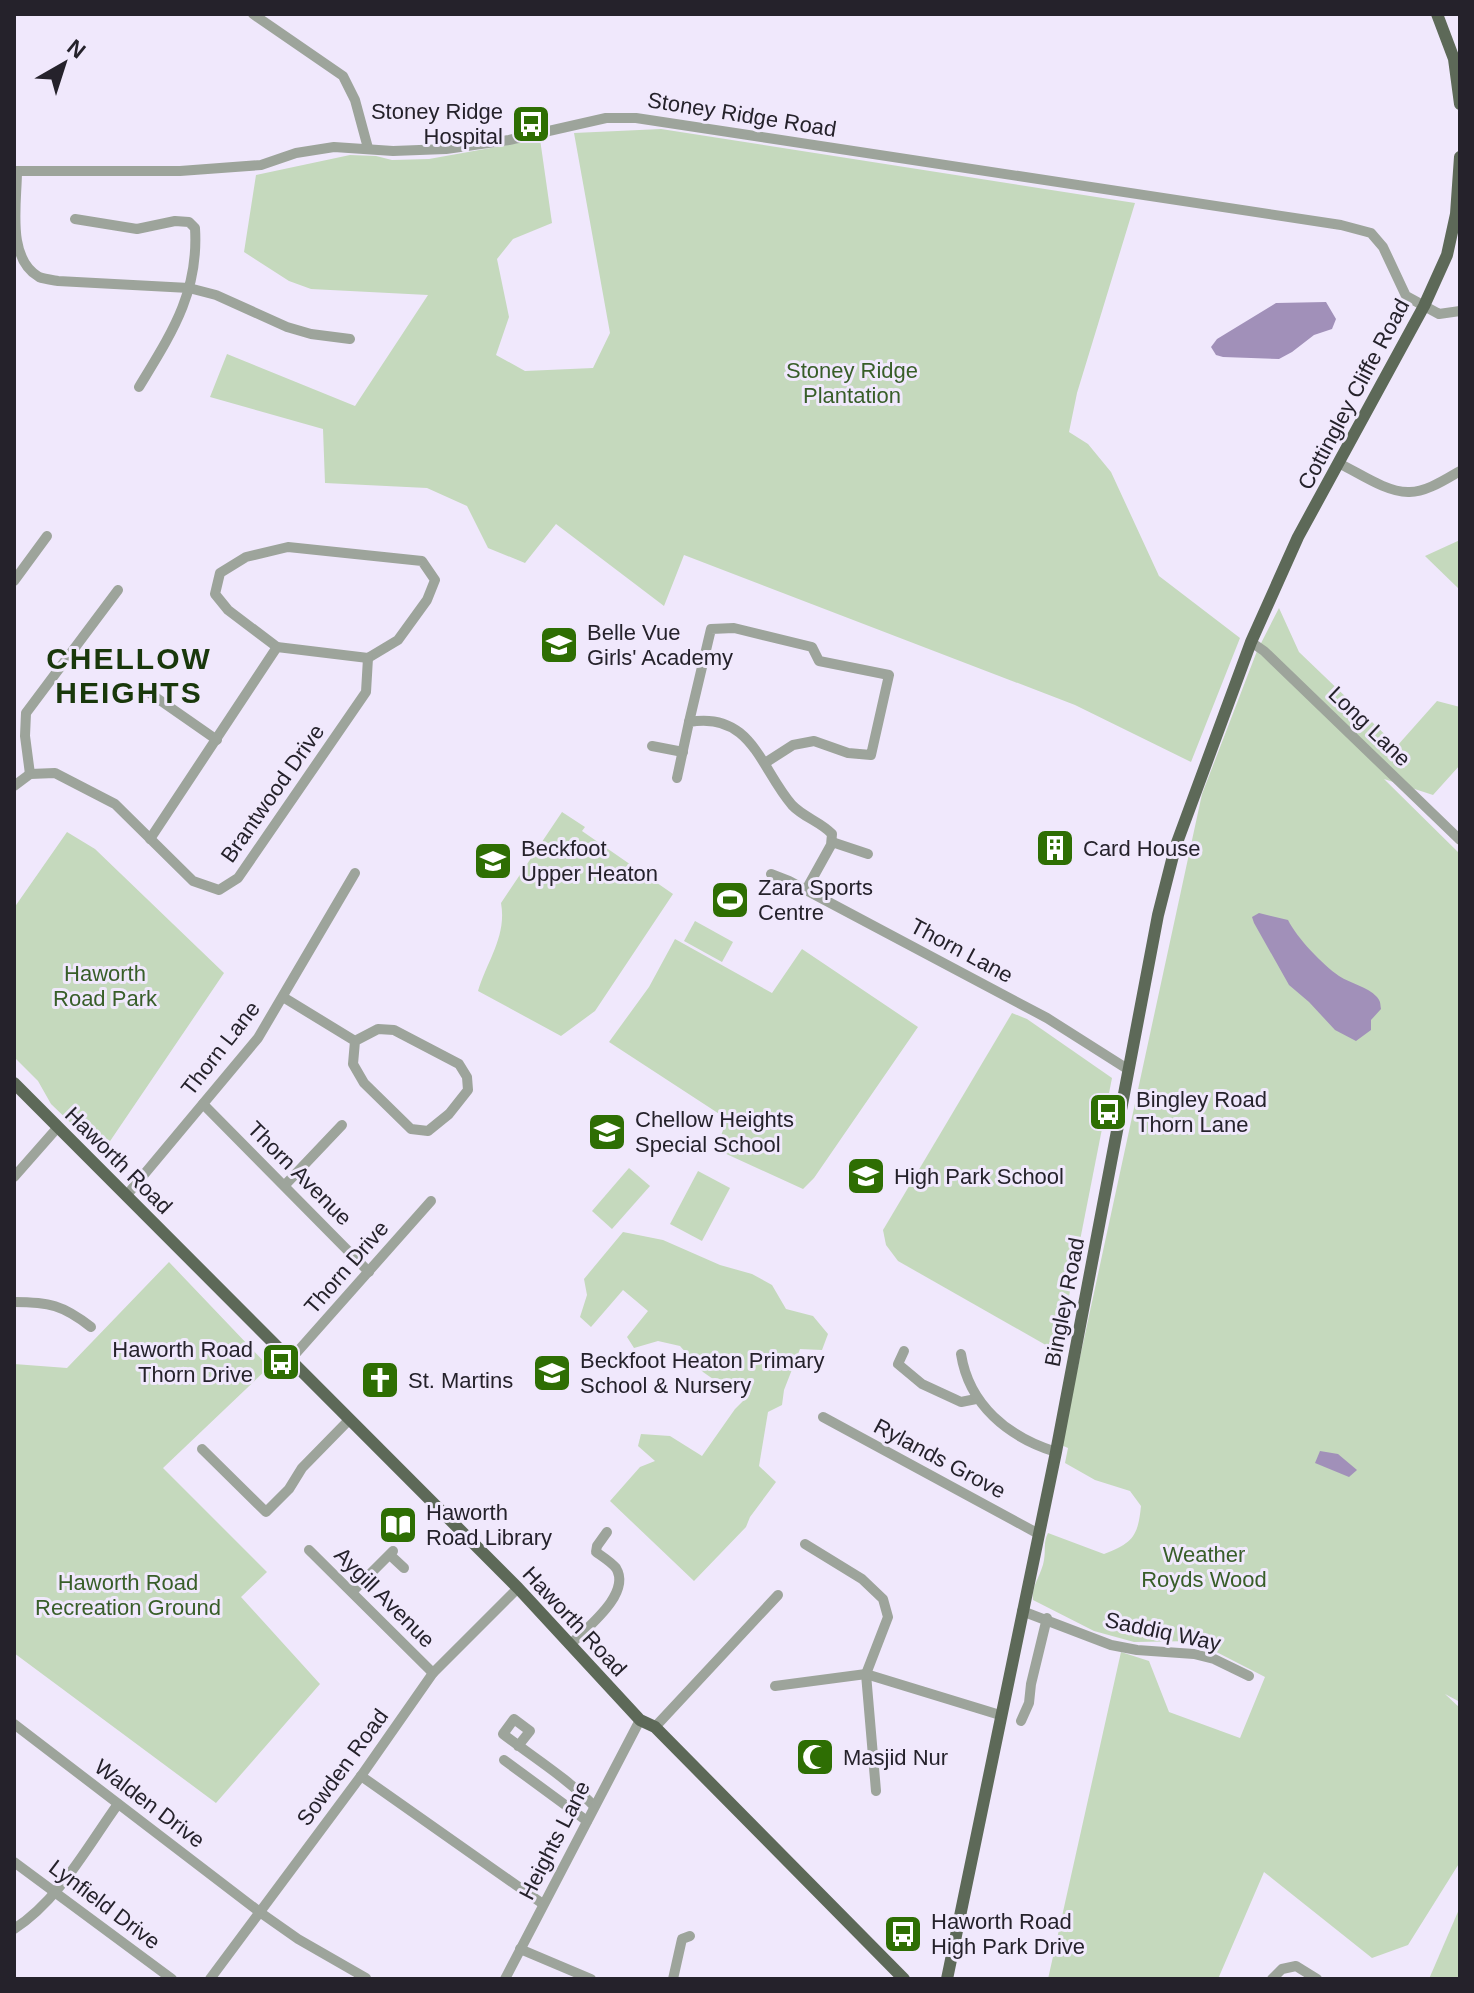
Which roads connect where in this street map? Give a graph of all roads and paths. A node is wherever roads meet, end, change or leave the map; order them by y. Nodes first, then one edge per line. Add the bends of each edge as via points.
1 (253, 14) edge
2 (1437, 14) edge
3 (1460, 104) edge
4 (368, 148) junction
5 (1460, 157) edge
6 (15, 171) edge
7 (75, 219) dead end
8 (189, 288) junction
9 (1424, 306) junction
10 (1460, 311) edge
11 (350, 339) dead end
12 (139, 387) dead end
13 (1338, 463) junction
14 (1460, 471) edge
15 (47, 536) dead end
16 (14, 581) edge
17 (118, 590) dead end
18 (1251, 642) junction
19 (277, 647) junction
20 (368, 658) junction
21 (151, 694) dead end
22 (689, 722) junction
23 (217, 740) junction
24 (652, 746) dead end
25 (683, 752) junction
26 (765, 763) junction
27 (30, 774) junction
28 (677, 778) dead end
29 (14, 786) edge
30 (150, 839) junction
31 (1460, 840) edge
32 (832, 842) junction
33 (868, 854) dead end
34 (355, 873) dead end
35 (771, 874) dead end
36 (806, 890) junction
37 (283, 997) junction
38 (355, 1041) junction
39 (1129, 1070) junction
40 (14, 1083) edge
41 (203, 1104) junction
42 (342, 1125) dead end
43 (58, 1127) junction
44 (14, 1177) edge
45 (285, 1185) junction
46 (126, 1196) junction
47 (431, 1201) dead end
48 (369, 1272) junction
49 (14, 1302) edge
50 (91, 1327) dead end
51 (904, 1351) dead end
52 (961, 1354) dead end
53 (290, 1360) junction
54 (976, 1399) junction
55 (823, 1417) dead end
56 (349, 1420) junction
57 (202, 1449) dead end
58 (1056, 1452) junction
59 (607, 1532) dead end
60 (1037, 1533) junction
61 (805, 1544) dead end
62 (309, 1550) dead end
63 (404, 1568) dead end
64 (518, 1588) junction
65 (352, 1592) junction
66 (778, 1595) dead end
67 (1022, 1611) junction
68 (1047, 1618) junction
69 (570, 1645) junction
70 (433, 1673) junction
71 (866, 1674) junction
72 (1249, 1676) dead end
73 (775, 1686) dead end
74 (1000, 1715) junction
75 (640, 1720) junction
76 (1021, 1721) dead end
77 (14, 1724) edge
78 (655, 1727) junction
79 (518, 1746) dead end
80 (504, 1760) dead end
81 (361, 1776) junction
82 (876, 1791) dead end
83 (118, 1804) junction
84 (594, 1806) junction
85 (587, 1821) junction
86 (14, 1862) edge
87 (54, 1892) junction
88 (543, 1904) junction
89 (261, 1913) junction
90 (14, 1929) edge
91 (690, 1936) dead end
92 (520, 1949) junction
93 (366, 1978) edge
94 (172, 1979) edge
95 (210, 1979) edge
96 (505, 1979) edge
97 (591, 1979) edge
98 (673, 1979) edge
99 (904, 1979) edge
100 (947, 1979) edge
101 (1272, 1979) edge
102 (1317, 1979) edge

1 - 4 street via 343,76
2 - 3 main road via 1454,59
4 - 6 street, Stoney Ridge Road via 334,147 261,165 180,171
4 - 9 street, Stoney Ridge Road via 446,149 606,118 652,120 1341,225 1371,233 1406,296
5 - 9 main road, Cottingley Cliffe Road via 1447,255
6 - 8 street via 17,243 24,263 40,277
7 - 8 street via 137,229 189,222 196,243
8 - 11 street via 287,327
8 - 12 street via 180,318
9 - 10 street via 1439,314
9 - 13 main road, Cottingley Cliffe Road
13 - 14 street via 1408,493
13 - 18 main road, Cottingley Cliffe Road
15 - 16 street
17 - 27 street via 26,713
18 - 31 street, Long Lane
18 - 39 main road, Bingley Road via 1175,848
19 - 20 street
19 - 20 street via 215,594 220,573 246,557 288,547 422,561 435,580 427,600 398,640
19 - 23 street
20 - 30 street, Brantwood Drive via 366,692 238,878 219,890 193,881
21 - 23 street
22 - 25 street
22 - 26 street via 703,720 742,733
22 - 26 street via 711,629 734,628 812,647 819,661 889,675 871,755 814,741 793,745
23 - 30 street
24 - 25 street
25 - 28 street
26 - 32 street via 794,807 826,828
27 - 29 street
27 - 30 street, Brantwood Drive via 55,773 115,804
32 - 33 street
32 - 36 street
34 - 37 street, Thorn Lane
35 - 36 street, Thorn Lane
36 - 39 street, Thorn Lane via 1047,1018
37 - 38 street
37 - 41 street, Thorn Lane via 258,1038
38 - 38 street via 378,1029 394,1030 459,1064 468,1090 428,1131 411,1129 364,1083 353,1064
39 - 58 main road, Bingley Road
40 - 43 main road, Haworth Road
41 - 45 street, Thorn Avenue
41 - 46 street, Thorn Lane
42 - 45 street
43 - 44 street
43 - 46 main road, Haworth Road
45 - 48 street, Thorn Avenue
46 - 53 main road, Haworth Road
47 - 48 street, Thorn Drive
48 - 53 street, Thorn Drive
49 - 50 street via 44,1302 69,1310
51 - 54 street via 898,1364 922,1384 961,1402
52 - 54 street
53 - 56 main road, Haworth Road
54 - 58 street via 1016,1435
55 - 60 street, Rylands Grove
56 - 57 street via 266,1512
56 - 64 main road, Haworth Road
58 - 60 main road, Bingley Road
59 - 69 street via 592,1556 614,1565 618,1588 612,1602
60 - 67 main road, Bingley Road
61 - 71 street via 862,1579 883,1599 888,1617
62 - 65 street, Aygill Avenue
63 - 65 street via 392,1553
64 - 69 main road, Haworth Road
64 - 70 street, Sowden Road
65 - 70 street, Aygill Avenue
66 - 78 street
67 - 68 street, Saddiq Way
67 - 74 main road, Bingley Road
68 - 72 street, Saddiq Way via 1111,1645 1194,1654
68 - 76 street
69 - 75 main road, Haworth Road
70 - 81 street, Sowden Road
71 - 73 street
71 - 74 street
71 - 82 street
74 - 100 main road, Bingley Road
75 - 78 main road, Haworth Road
75 - 84 street, Heights Lane
77 - 83 street, Walden Drive
78 - 99 main road, Haworth Road
79 - 84 street
80 - 85 street
81 - 88 street
81 - 89 street, Sowden Road
83 - 87 street
83 - 89 street, Walden Drive
84 - 85 street, Heights Lane
85 - 88 street, Heights Lane
86 - 87 street, Lynfield Drive
87 - 90 street
87 - 94 street, Lynfield Drive
88 - 92 street, Heights Lane
89 - 93 street, Walden Drive
89 - 95 street, Sowden Road
91 - 98 street via 682,1939
92 - 96 street, Heights Lane
92 - 97 street
101 - 102 street via 1282,1969 1296,1966

